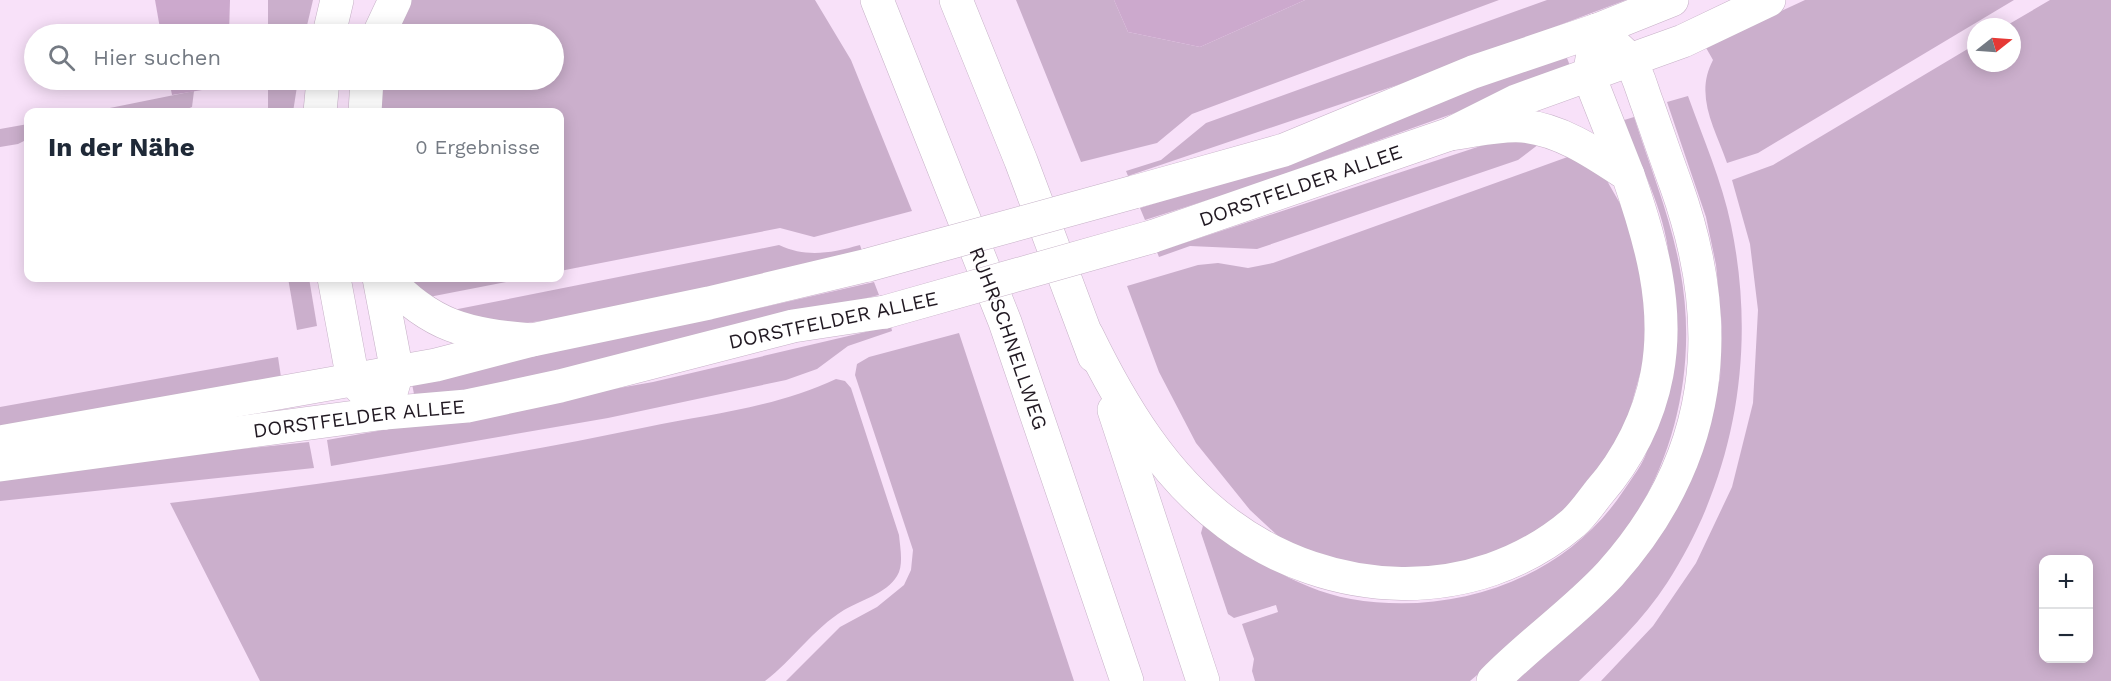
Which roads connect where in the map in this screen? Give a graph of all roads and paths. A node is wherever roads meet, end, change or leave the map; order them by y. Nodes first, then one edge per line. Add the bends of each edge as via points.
1 (337, 0) edge
2 (395, 0) edge
3 (861, 0) edge
4 (877, 0) edge
5 (956, 0) edge
6 (1672, 0) edge
7 (1769, 0) edge
8 (331, 24) edge
9 (384, 24) edge
10 (1597, 30) junction
11 (1630, 60) junction
12 (908, 74) junction
13 (1589, 76) junction
14 (322, 90) edge
15 (366, 90) edge
16 (320, 108) edge
17 (365, 108) edge
18 (1450, 134) junction
19 (1628, 175) junction
20 (335, 282) edge
21 (380, 282) edge
22 (390, 282) edge
23 (1087, 335) junction
24 (531, 340) junction
25 (397, 372) junction
26 (353, 380) junction
27 (385, 413) junction
28 (0, 441) edge
29 (0, 465) edge
30 (1127, 681) edge
31 (1203, 681) edge
32 (1493, 681) edge

1 - 8 main road
2 - 9 main road
3 - 12 main road
4 - 12 main road, RUHRSCHNELLWEG
5 - 23 main road
6 - 10 main road, DORSTFELDER ALLEE
7 - 11 main road, DORSTFELDER ALLEE via 1683,41
10 - 11 main road
10 - 13 main road
10 - 24 main road, DORSTFELDER ALLEE, bridge via 1473,72 1284,150 868,265
11 - 13 main road, DORSTFELDER ALLEE
11 - 32 main road via 1694,240 1705,302 1702,394 1676,474 1643,534 1569,614
12 - 30 main road, RUHRSCHNELLWEG via 1005,322
13 - 18 main road, DORSTFELDER ALLEE via 1516,101
13 - 19 main road
14 - 16 main road
15 - 17 main road
18 - 19 main road via 1500,127 1539,129 1568,139
18 - 27 main road, DORSTFELDER ALLEE, bridge via 1151,237 885,312 793,326 467,406
19 - 23 main road via 1656,274 1661,331 1657,373 1646,417 1616,472 1574,522 1525,555 1464,577 1414,584 1354,581 1297,563 1228,524 1187,488 1153,447 1123,403
20 - 26 main road
21 - 25 main road
22 - 24 main road via 422,310 450,327 491,337
23 - 31 main road
24 - 25 main road, DORSTFELDER ALLEE
25 - 26 main road, DORSTFELDER ALLEE
25 - 27 main road
26 - 27 main road
26 - 28 main road, DORSTFELDER ALLEE
27 - 29 main road, DORSTFELDER ALLEE

